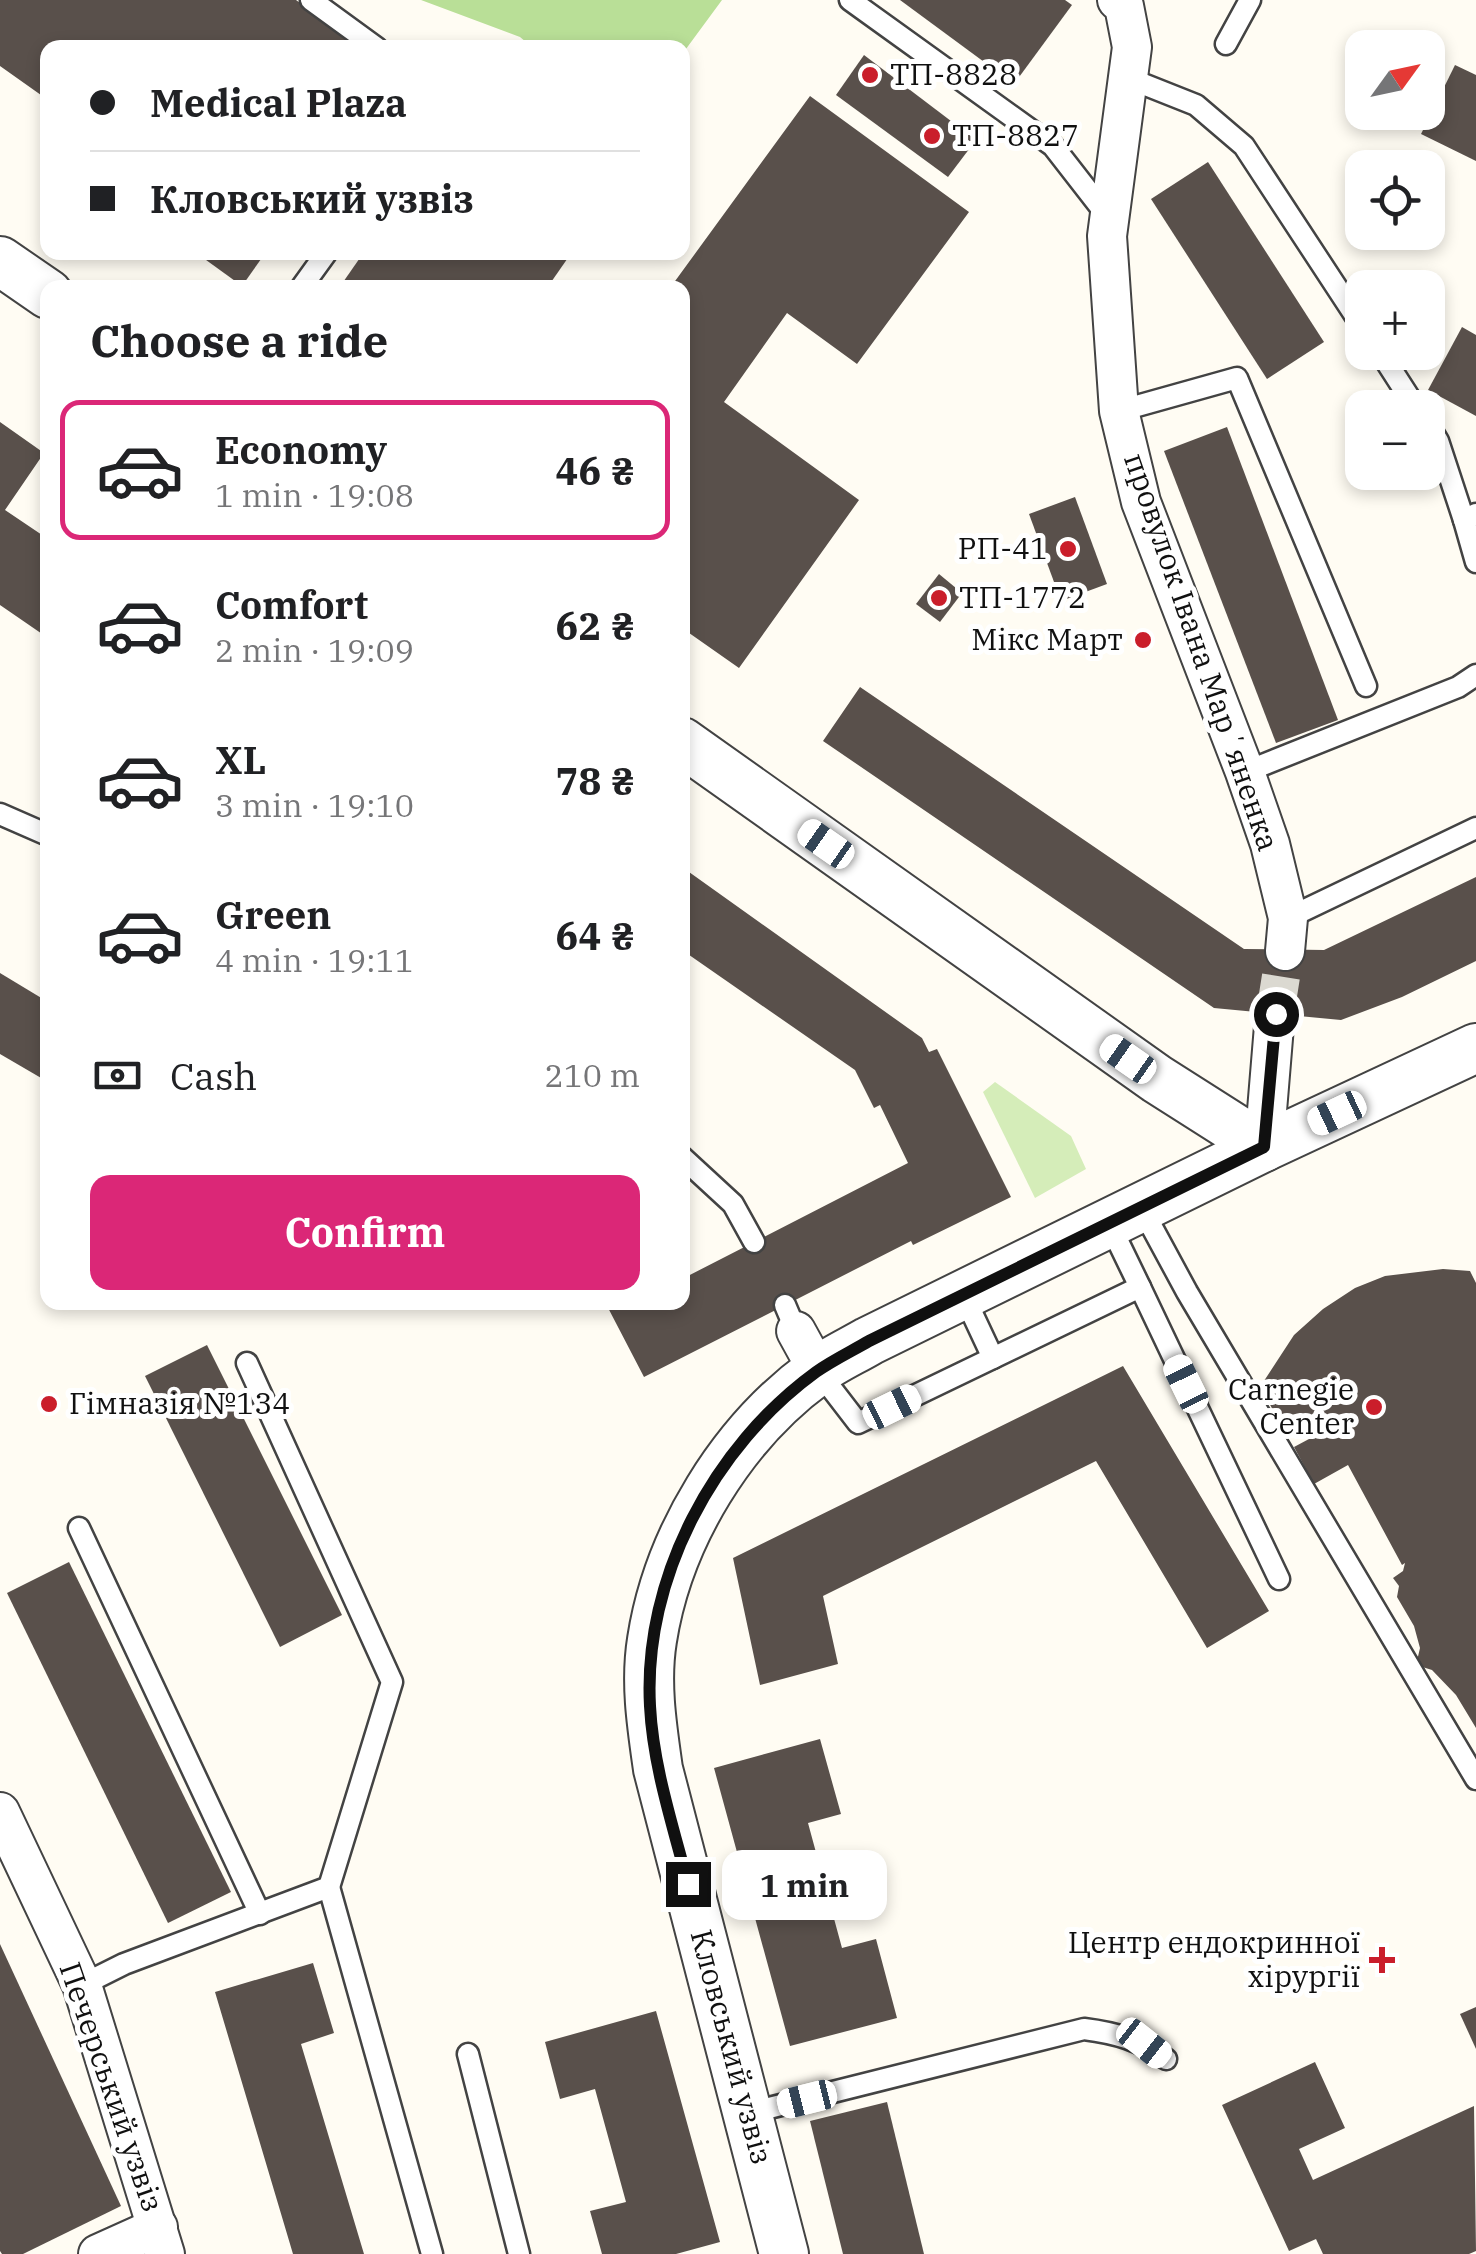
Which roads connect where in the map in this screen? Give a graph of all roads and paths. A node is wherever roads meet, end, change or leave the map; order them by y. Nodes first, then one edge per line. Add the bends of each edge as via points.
1 (311, 0) edge
2 (850, 0) edge
3 (1117, 0) edge
4 (1250, 0) edge
5 (366, 40) edge
6 (1226, 44) dead end
7 (1128, 78) junction
8 (1109, 218) junction
9 (0, 261) edge
10 (40, 288) edge
11 (1345, 300) edge
12 (1119, 410) junction
13 (1445, 458) edge
14 (1470, 517) edge
15 (1476, 562) edge
16 (1476, 675) edge
17 (1366, 686) dead end
18 (690, 748) edge
19 (1245, 772) junction
20 (0, 814) edge
21 (1476, 828) edge
22 (40, 832) edge
23 (1286, 934) joint
24 (1276, 1014) tunnel mouth
25 (1476, 1048) edge
26 (1264, 1147) junction
27 (690, 1165) edge
28 (1125, 1215) junction
29 (754, 1242) dead end
30 (1140, 1288) junction
31 (963, 1294) junction
32 (800, 1335) junction
33 (993, 1358) junction
34 (247, 1363) dead end
35 (79, 1528) dead end
36 (1278, 1579) dead end
37 (1476, 1778) edge
38 (0, 1812) edge
39 (329, 1887) junction
40 (260, 1914) junction
41 (82, 1985) junction
42 (468, 2054) dead end
43 (1166, 2060) dead end
44 (749, 2113) junction
45 (162, 2241) edge
46 (98, 2254) edge
47 (432, 2254) edge
48 (520, 2254) edge
49 (784, 2254) edge

1 - 5 lane
2 - 8 lane via 1053,146
3 - 7 street, провулок Івана Марʼяненка via 1132,48
4 - 6 lane
7 - 8 street, провулок Івана Марʼяненка
7 - 11 lane via 1196,105 1244,146
8 - 12 street, провулок Івана Марʼяненка
9 - 10 street
12 - 17 lane via 1237,378
12 - 19 street, провулок Івана Марʼяненка via 1141,502
13 - 14 lane
14 - 15 lane
16 - 19 lane
18 - 26 street via 1156,1079
19 - 23 street, провулок Івана Марʼяненка via 1270,844
20 - 22 lane
21 - 23 lane
24 - 26 street
25 - 26 street, Кловський узвіз
26 - 28 street, Кловський узвіз
27 - 29 lane via 733,1204
28 - 30 lane
28 - 31 street, Кловський узвіз
28 - 37 lane via 1256,1410
30 - 33 lane
30 - 36 lane
31 - 32 street, Кловський узвіз
31 - 33 lane
32 - 33 lane via 858,1424
32 - 44 street, Кловський узвіз via 781,1401 744,1439 686,1532 651,1642 658,1770
34 - 39 lane via 392,1682
35 - 40 lane
38 - 41 street, Печерський узвіз
39 - 40 lane
39 - 47 lane
40 - 41 lane
41 - 45 street, Печерський узвіз
42 - 48 lane
43 - 44 lane via 1144,2043 1084,2029
44 - 49 street, Кловський узвіз
45 - 46 street

